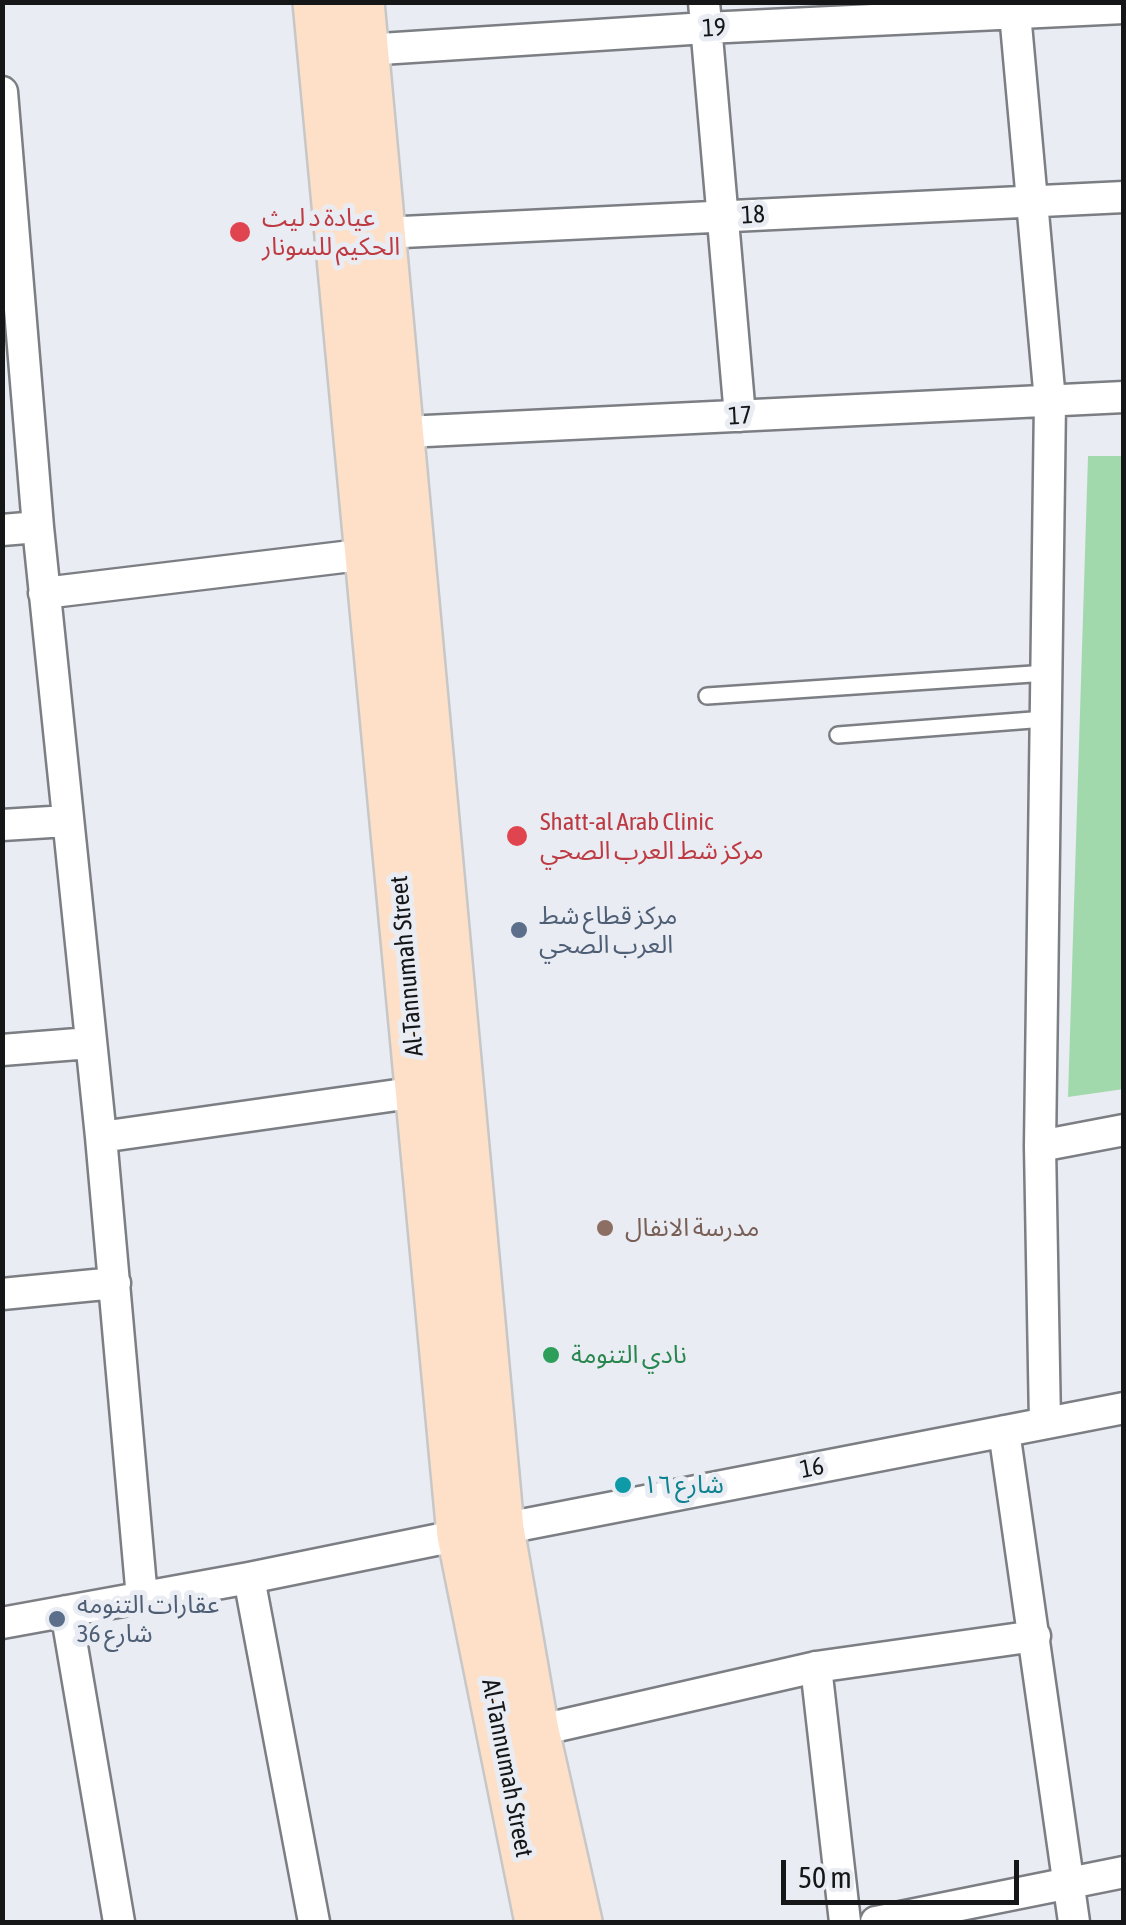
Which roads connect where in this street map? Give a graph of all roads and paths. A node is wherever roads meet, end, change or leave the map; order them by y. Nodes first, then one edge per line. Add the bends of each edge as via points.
1 (316, 2) edge
2 (361, 2) edge
3 (1014, 8) edge
4 (1124, 8) edge
5 (705, 15) edge
6 (365, 50) junction
7 (2, 92) edge
8 (1124, 197) edge
9 (1032, 202) junction
10 (724, 216) junction
11 (382, 233) junction
12 (8, 245) edge
13 (1124, 397) edge
14 (1050, 401) junction
15 (740, 416) junction
16 (379, 434) junction
17 (38, 527) junction
18 (2, 530) edge
19 (368, 554) junction
20 (44, 593) junction
21 (1046, 672) junction
22 (708, 696) dead end
23 (1045, 719) junction
24 (838, 735) dead end
25 (68, 821) junction
26 (2, 825) edge
27 (90, 1043) junction
28 (2, 1050) edge
29 (418, 1092) junction
30 (1124, 1130) edge
31 (101, 1137) junction
32 (1040, 1146) junction
33 (114, 1283) junction
34 (2, 1294) edge
35 (1124, 1408) edge
36 (1045, 1423) junction
37 (1004, 1431) junction
38 (480, 1532) junction
39 (249, 1578) junction
40 (142, 1598) junction
41 (66, 1612) junction
42 (2, 1623) edge
43 (1035, 1636) junction
44 (816, 1667) junction
45 (536, 1731) junction
46 (1124, 1872) edge
47 (1070, 1882) junction
48 (119, 1922) edge
49 (314, 1922) edge
50 (538, 1922) edge
51 (579, 1922) edge
52 (846, 1922) edge
53 (876, 1922) edge
54 (1074, 1922) edge

1 - 16 main road, Al-Tannumah Street
2 - 6 main road, Al-Tannumah Street
3 - 4 street, 19
3 - 5 street, 19
3 - 9 street
5 - 6 street, 19
5 - 10 street
6 - 11 main road, Al-Tannumah Street
7 - 12 street
8 - 9 street, 18
9 - 10 street, 18
9 - 14 street
10 - 11 street, 18
10 - 15 street
11 - 16 main road, Al-Tannumah Street
12 - 17 street
13 - 14 street, 17
14 - 15 street, 17
14 - 21 street
15 - 16 street, 17
16 - 19 main road, Al-Tannumah Street
16 - 38 main road, Al-Tannumah Street
17 - 18 street
17 - 20 street
19 - 20 street
19 - 29 main road, Al-Tannumah Street
20 - 25 street
21 - 22 lane
21 - 23 street
23 - 24 lane
23 - 32 street
25 - 26 street
25 - 27 street
27 - 28 street
27 - 31 street
29 - 31 street
29 - 38 main road, Al-Tannumah Street
30 - 32 street
31 - 33 street
32 - 36 street
33 - 34 street
33 - 40 street
35 - 36 street, 16
36 - 37 street, 16
37 - 38 street, 16
37 - 43 street
38 - 39 street, 16
38 - 45 main road, Al-Tannumah Street
38 - 50 main road, Al-Tannumah Street
39 - 40 street, 16
39 - 49 street
40 - 41 street, 16
41 - 42 street, 16
41 - 48 street
43 - 44 street
43 - 47 street
44 - 45 street
44 - 52 street
45 - 51 main road, Al-Tannumah Street
46 - 47 street
47 - 53 street
47 - 54 street

